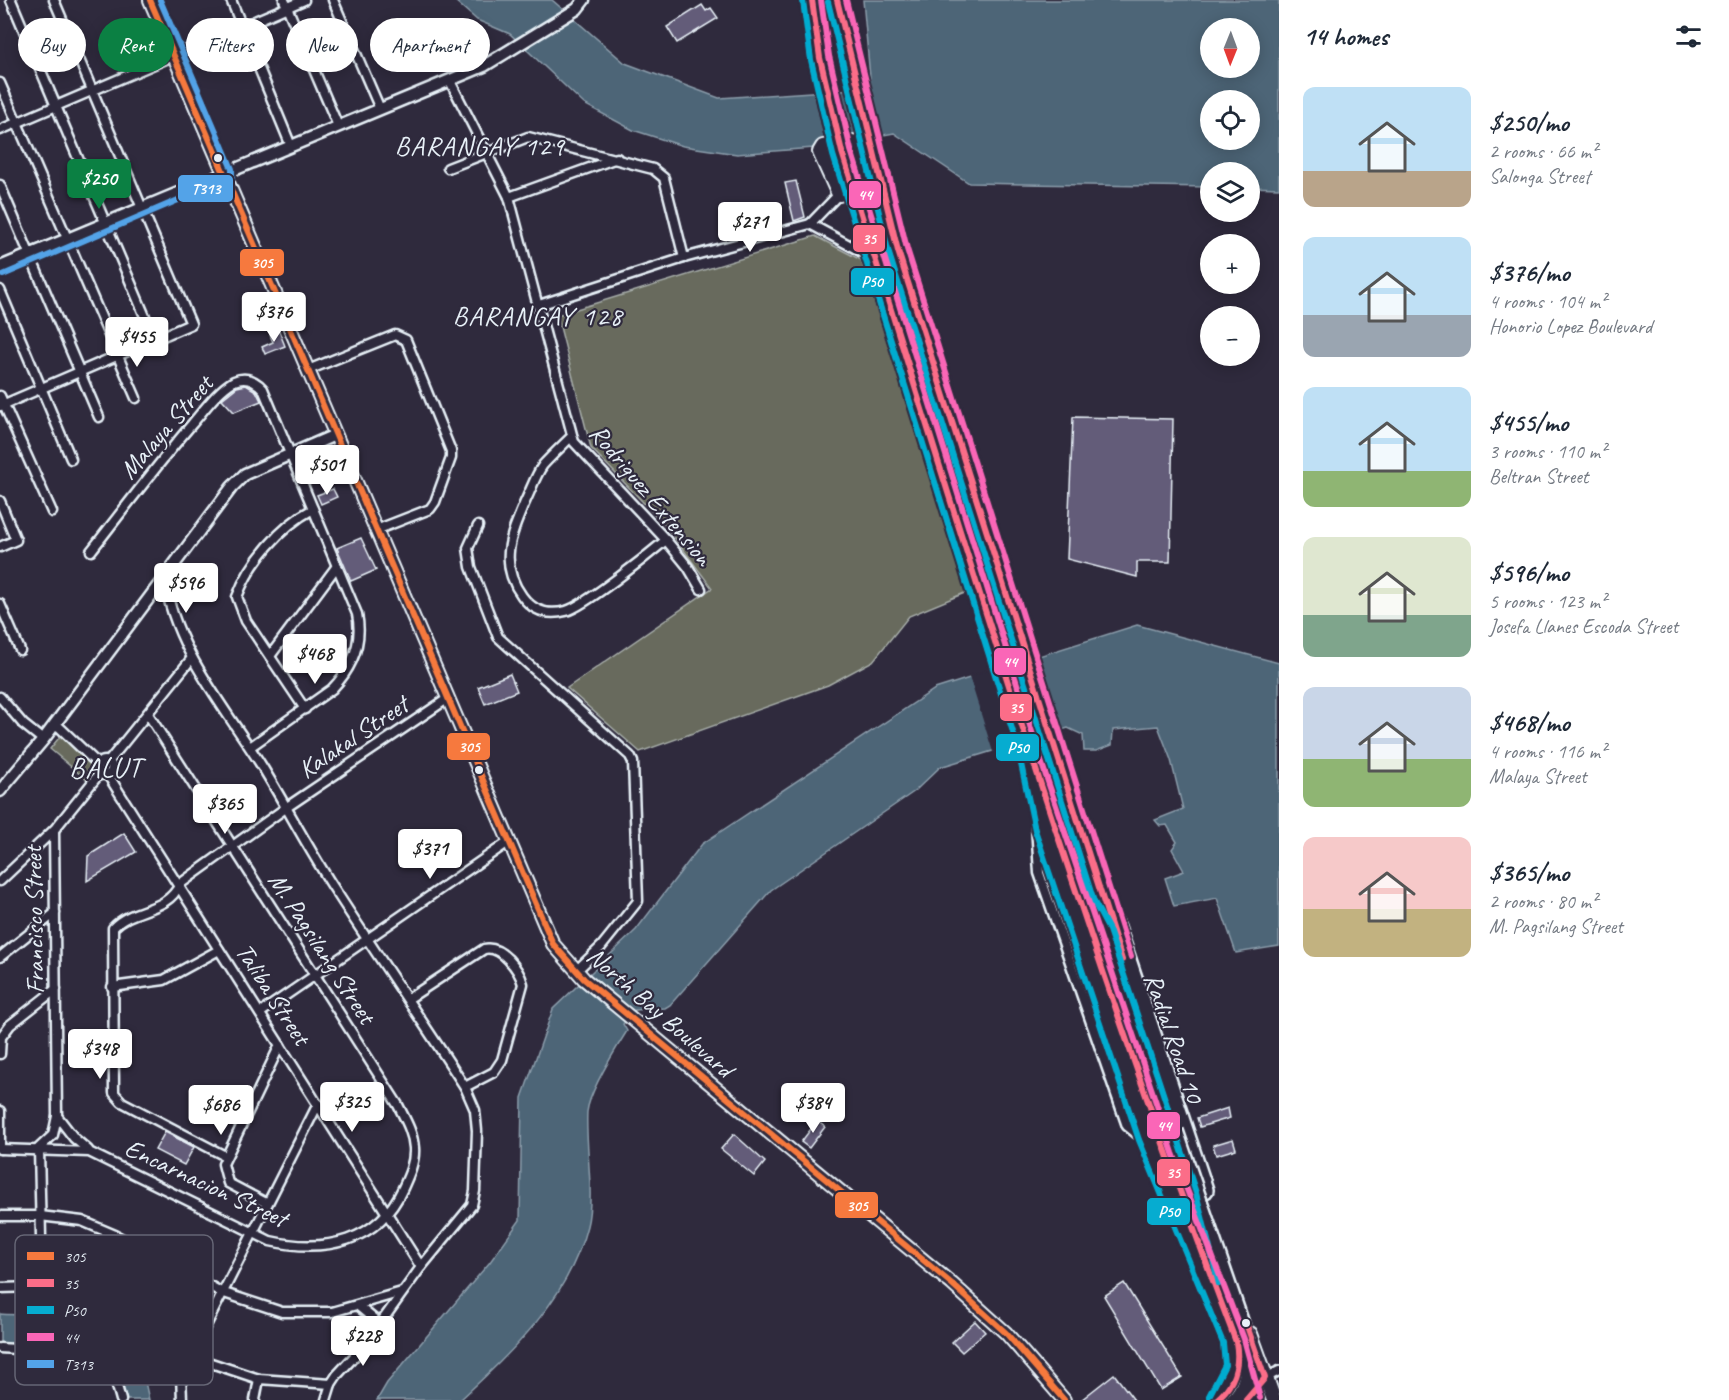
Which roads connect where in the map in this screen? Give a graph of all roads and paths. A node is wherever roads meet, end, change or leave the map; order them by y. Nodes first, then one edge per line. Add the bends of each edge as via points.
1 (11, 0) edge
2 (54, 0) edge
3 (150, 0) edge
4 (231, 0) edge
5 (304, 0) edge
6 (333, 0) edge
7 (584, 0) edge
8 (812, 0) edge
9 (837, 0) edge
10 (286, 3) edge
11 (158, 18) edge
12 (239, 18) edge
13 (257, 18) edge
14 (174, 57) edge
15 (134, 72) edge
16 (261, 72) edge
17 (450, 81) junction
18 (0, 83) edge
19 (93, 90) junction
20 (56, 106) junction
21 (380, 109) junction
22 (17, 123) junction
23 (338, 126) junction
24 (0, 130) edge
25 (291, 146) junction
26 (487, 152) junction
27 (617, 158) junction
28 (448, 168) dead end
29 (224, 173) junction
30 (850, 177) junction
31 (0, 185) edge
32 (839, 194) junction
33 (509, 197) junction
34 (884, 199) junction
35 (143, 207) junction
36 (105, 223) junction
37 (810, 224) junction
38 (67, 240) junction
39 (30, 255) junction
40 (684, 258) junction
41 (877, 260) junction
42 (0, 267) edge
43 (0, 290) edge
44 (539, 305) junction
45 (155, 340) junction
46 (117, 356) junction
47 (308, 370) junction
48 (80, 372) junction
49 (42, 388) junction
50 (136, 398) dead end
51 (1, 402) edge
52 (99, 417) dead end
53 (335, 435) junction
54 (572, 436) junction
55 (289, 453) junction
56 (71, 459) dead end
57 (0, 501) edge
58 (313, 509) junction
59 (52, 512) dead end
60 (478, 526) dead end
61 (376, 530) junction
62 (666, 540) junction
63 (0, 547) edge
64 (91, 551) dead end
65 (337, 566) junction
66 (164, 574) junction
67 (701, 589) dead end
68 (0, 604) edge
69 (20, 650) dead end
70 (270, 656) junction
71 (192, 658) junction
72 (0, 697) edge
73 (447, 699) junction
74 (304, 709) junction
75 (148, 714) junction
76 (55, 723) junction
77 (43, 740) junction
78 (250, 747) junction
79 (109, 761) junction
80 (1032, 764) junction
81 (102, 771) junction
82 (0, 791) edge
83 (287, 807) junction
84 (54, 830) junction
85 (507, 843) junction
86 (232, 846) junction
87 (0, 881) edge
88 (180, 884) junction
89 (1103, 899) junction
90 (55, 913) junction
91 (368, 939) junction
92 (219, 950) junction
93 (0, 957) edge
94 (315, 975) junction
95 (580, 975) junction
96 (112, 987) junction
97 (56, 989) junction
98 (408, 999) junction
99 (260, 1013) junction
100 (280, 1045) junction
101 (0, 1054) edge
102 (465, 1087) junction
103 (318, 1104) junction
104 (0, 1111) edge
105 (57, 1116) junction
106 (0, 1149) edge
107 (39, 1149) junction
108 (1187, 1150) junction
109 (89, 1152) junction
110 (225, 1156) junction
111 (1165, 1156) junction
112 (267, 1203) junction
113 (388, 1213) junction
114 (0, 1216) edge
115 (40, 1216) junction
116 (252, 1232) junction
117 (40, 1235) edge
118 (115, 1235) edge
119 (1222, 1261) junction
120 (421, 1267) junction
121 (1204, 1267) junction
122 (213, 1288) edge
123 (221, 1292) junction
124 (403, 1292) junction
125 (358, 1306) junction
126 (213, 1309) edge
127 (380, 1324) junction
128 (0, 1348) edge
129 (15, 1349) edge
130 (1238, 1351) junction
131 (213, 1364) edge
132 (1279, 1371) edge
133 (1265, 1378) junction
134 (259, 1379) junction
135 (1245, 1380) junction
136 (331, 1384) junction
137 (116, 1385) edge
138 (181, 1385) edge
139 (1223, 1398) edge
140 (1249, 1399) edge
141 (121, 1400) edge
142 (182, 1400) edge
143 (255, 1400) edge
144 (326, 1400) edge
145 (1064, 1400) edge
146 (1274, 1400) edge

1 - 20 street
2 - 19 street
3 - 11 main road, North Bay Boulevard
4 - 12 street
5 - 10 street
6 - 21 street
7 - 17 street via 577,9 504,54
8 - 30 main road, Radial Road 10, bridge via 820,58
9 - 34 main road, Radial Road 10
10 - 13 street
10 - 23 street
14 - 29 main road, North Bay Boulevard
15 - 19 street
16 - 25 street
17 - 21 street
17 - 26 street, Rodriguez Extension
18 - 22 street
19 - 20 street
19 - 35 street
20 - 22 street
20 - 36 street
21 - 23 street
22 - 24 street
22 - 38 street
23 - 25 street
25 - 29 street
26 - 27 street via 528,137
26 - 28 street
26 - 33 street, Rodriguez Extension
27 - 33 street
27 - 40 street via 653,169 664,178
29 - 35 street
29 - 47 main road, North Bay Boulevard
30 - 32 street
30 - 41 main road, Radial Road 10
31 - 39 street
32 - 34 main road via 820,152 823,147 850,141 869,186
32 - 37 street
33 - 44 street, Rodriguez Extension
34 - 89 main road, Radial Road 10
35 - 36 street
35 - 45 street via 191,324
36 - 38 street
36 - 45 street
37 - 40 street
37 - 41 street
38 - 39 street
38 - 46 street
39 - 42 street
39 - 48 street
40 - 44 street
41 - 80 main road, Radial Road 10
43 - 49 street
44 - 54 street, Rodriguez Extension
45 - 46 street
46 - 48 street
46 - 50 street
47 - 53 main road, North Bay Boulevard
47 - 61 street via 395,335 406,340 451,458 430,509
48 - 49 street
48 - 52 street
49 - 51 street
49 - 56 street
51 - 59 street
53 - 55 street
53 - 61 main road, North Bay Boulevard
54 - 62 street, Rodriguez Extension via 582,454
54 - 62 street via 536,477 510,537 508,560 519,592 529,605 554,614 573,609
55 - 58 street, Malaya Street
55 - 64 street, Malaya Street via 263,389 257,382 237,380 197,418
55 - 66 street via 245,474
57 - 63 street via 16,540
58 - 65 street, Malaya Street
58 - 70 street via 285,526 269,544 237,597 246,621
60 - 95 street via 468,548 471,567 498,637 633,762 638,901
61 - 73 main road, North Bay Boulevard
62 - 67 street, Rodriguez Extension
65 - 70 street
65 - 74 street, Malaya Street via 360,626 356,653 342,678
66 - 71 street via 167,600
66 - 76 street
68 - 69 street
70 - 74 street
71 - 75 street
71 - 78 street
72 - 77 street
73 - 83 street, Kalakal Street
73 - 85 main road, North Bay Boulevard
74 - 78 street, Malaya Street
75 - 79 street
75 - 86 street, M. Pagsilang Street
76 - 77 street
76 - 81 street, Taliba Street
77 - 82 street
78 - 83 street
79 - 81 street via 103,761
79 - 81 street via 113,769
80 - 111 main road, Radial Road 10
80 - 111 street via 1039,873 1127,1126
80 - 121 highway, bridge via 1044,827 1071,912 1148,1137
81 - 84 street
81 - 88 street, Taliba Street
83 - 86 street, Kalakal Street
83 - 91 street
84 - 87 street
84 - 90 street, Francisco Street
85 - 91 street
85 - 95 main road, North Bay Boulevard via 553,944
86 - 88 street, Kalakal Street
86 - 94 street, M. Pagsilang Street
88 - 92 street, Taliba Street
88 - 96 street, Kalakal Street via 169,900 121,920 113,928
89 - 108 main road, Radial Road 10
89 - 119 highway, bridge via 1117,927 1205,1190
90 - 93 street
90 - 97 street, Francisco Street
91 - 94 street
91 - 98 street
92 - 96 street via 164,980
92 - 99 street, Taliba Street
94 - 99 street
94 - 113 street, M. Pagsilang Street via 398,1105 412,1135 414,1161
95 - 145 main road, North Bay Boulevard via 952,1284 1006,1333
96 - 110 street, Kalakal Street via 113,1087 118,1099
97 - 101 street via 10,1025 1,1037
97 - 105 street, Francisco Street
98 - 102 street
98 - 102 street via 490,947 500,952 521,976 523,984 502,1060 494,1072
99 - 100 street, Taliba Street
100 - 103 street, Taliba Street
100 - 110 street
102 - 120 street via 475,1110 477,1131 472,1205
103 - 112 street
103 - 113 street, Taliba Street
104 - 106 street
105 - 107 street, Francisco Street via 53,1135
105 - 109 street
106 - 107 street, Encarnacion Street
107 - 109 street, Encarnacion Street
107 - 115 street
108 - 111 main road
108 - 133 main road, Radial Road 10
109 - 116 street, Encarnacion Street
110 - 112 street via 223,1172 228,1183
111 - 130 main road, Radial Road 10
112 - 116 street
113 - 116 street, Encarnacion Street via 357,1235 316,1247 270,1241
113 - 120 street, Taliba Street
114 - 115 street
115 - 117 street
115 - 118 street via 82,1221
116 - 123 street
119 - 121 highway, bridge via 1169,1134
119 - 139 highway, bridge via 1248,1348 1246,1381
120 - 124 street
121 - 139 highway, bridge via 1234,1349 1232,1372
122 - 123 street
123 - 125 street via 282,1312 332,1312
123 - 126 street
124 - 125 street
124 - 127 street
125 - 127 street
127 - 136 street
128 - 129 street
130 - 135 main road, Radial Road 10
130 - 139 main road via 1235,1372
131 - 134 street
132 - 133 street
133 - 135 main road
133 - 140 main road
133 - 146 main road, Radial Road 10
134 - 136 street
134 - 143 street
135 - 139 main road
135 - 140 main road, Radial Road 10
136 - 144 street
137 - 141 street
138 - 142 street

